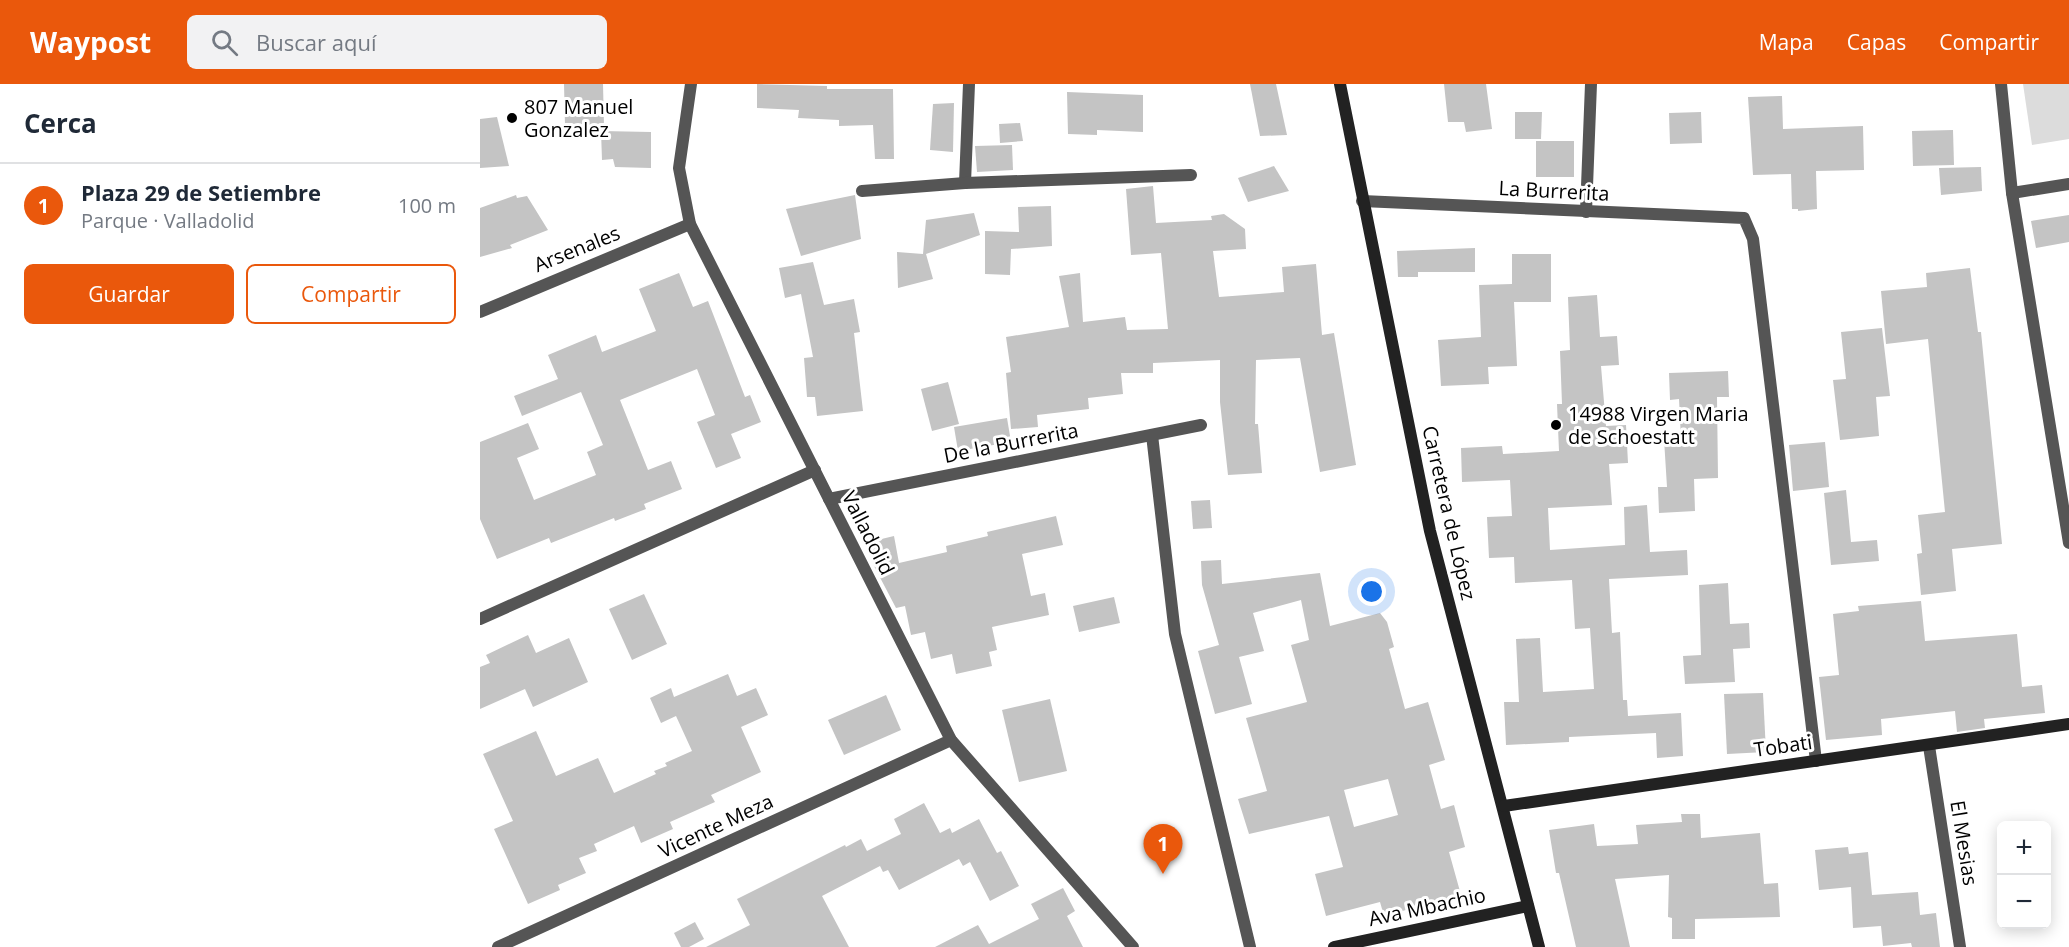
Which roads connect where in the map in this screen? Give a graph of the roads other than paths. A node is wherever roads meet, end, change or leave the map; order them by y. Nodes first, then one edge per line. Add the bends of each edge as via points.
1 (691, 84) edge
2 (969, 84) edge
3 (1340, 84) edge
4 (1591, 84) edge
5 (2001, 84) edge
6 (1191, 175) dead end
7 (965, 183) junction
8 (2069, 184) edge
9 (862, 191) dead end
10 (2012, 193) junction
11 (1362, 201) junction
12 (1586, 212) junction
13 (690, 224) junction
14 (480, 312) edge
15 (1201, 425) dead end
16 (1152, 435) junction
17 (2069, 462) edge
18 (2055, 464) junction
19 (815, 470) junction
20 (829, 499) junction
21 (2069, 543) edge
22 (480, 619) edge
23 (2069, 724) edge
24 (951, 740) junction
25 (1929, 746) junction
26 (1816, 761) junction
27 (1504, 807) junction
28 (1528, 906) junction
29 (498, 947) edge
30 (1133, 947) edge
31 (1250, 947) edge
32 (1334, 947) edge
33 (1539, 947) edge
34 (1960, 947) edge

1 - 13 street, Valladolid via 679,168
2 - 7 street
3 - 11 main road, Carretera de López
4 - 12 street
5 - 10 street
6 - 7 street
7 - 9 street
8 - 10 street
10 - 18 street
11 - 12 street, La Burrerita
11 - 27 main road, Carretera de López via 1430,531
12 - 26 street, La Burrerita via 1744,218 1753,239
13 - 14 street, Arsenales
13 - 19 street, Valladolid
15 - 16 street, De la Burrerita
16 - 20 street, De la Burrerita
16 - 31 street via 1175,634
17 - 18 street
18 - 21 street
19 - 20 street, Valladolid
19 - 22 street
20 - 24 street, Valladolid
23 - 25 main road, Tobati
24 - 29 street, Vicente Meza
24 - 30 street, Valladolid
25 - 26 main road, Tobati
25 - 34 street, El Mesias
26 - 27 main road, Tobati
27 - 28 main road, Carretera de López
28 - 32 main road, Ava Mbachio
28 - 33 main road, Carretera de López

